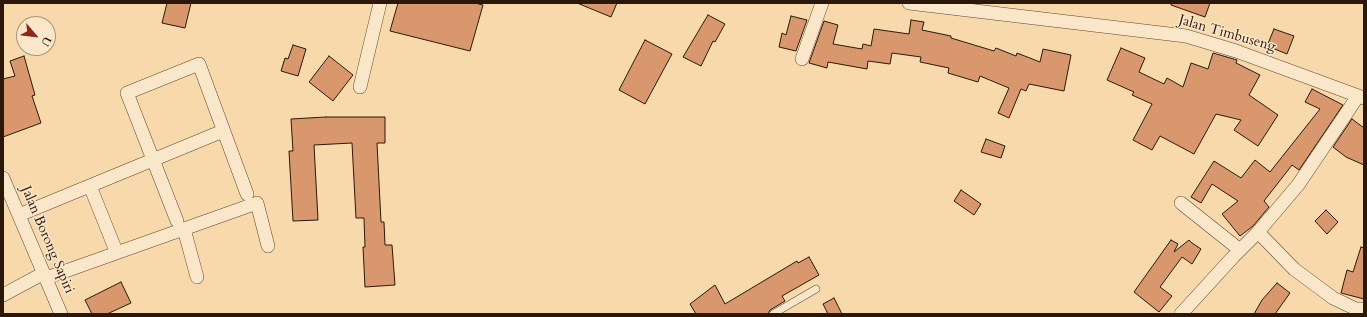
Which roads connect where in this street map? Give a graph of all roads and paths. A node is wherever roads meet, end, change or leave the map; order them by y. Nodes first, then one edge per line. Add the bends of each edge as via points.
1 (380, 3) edge
2 (822, 3) edge
3 (910, 3) edge
4 (802, 59) dead end
5 (360, 87) dead end
6 (1361, 97) edge
7 (223, 131) junction
8 (154, 159) junction
9 (3, 178) edge
10 (90, 186) junction
11 (247, 194) dead end
12 (1181, 203) dead end
13 (19, 215) junction
14 (181, 225) junction
15 (1258, 232) junction
16 (114, 246) dead end
17 (268, 246) dead end
18 (1240, 250) junction
19 (45, 276) junction
20 (197, 276) dead end
21 (816, 289) dead end
22 (3, 295) edge
23 (1364, 309) edge
24 (61, 314) edge
25 (773, 314) edge
26 (1182, 314) edge

1 - 5 street
2 - 4 street
3 - 6 street, Jalan Timbuseng via 1186,36 1236,50
6 - 15 street via 1298,185
7 - 8 street
7 - 8 street via 199,64 127,93
7 - 11 street
8 - 10 street
8 - 14 street
9 - 13 street, Jalan Borong Sapiri
10 - 13 street
10 - 16 street
12 - 18 street
13 - 19 street, Jalan Borong Sapiri
14 - 17 street via 257,203
14 - 19 street
14 - 20 street
15 - 18 street
15 - 23 street via 1294,269 1333,298
18 - 26 street
19 - 22 street
19 - 24 street, Jalan Borong Sapiri
21 - 25 lane

